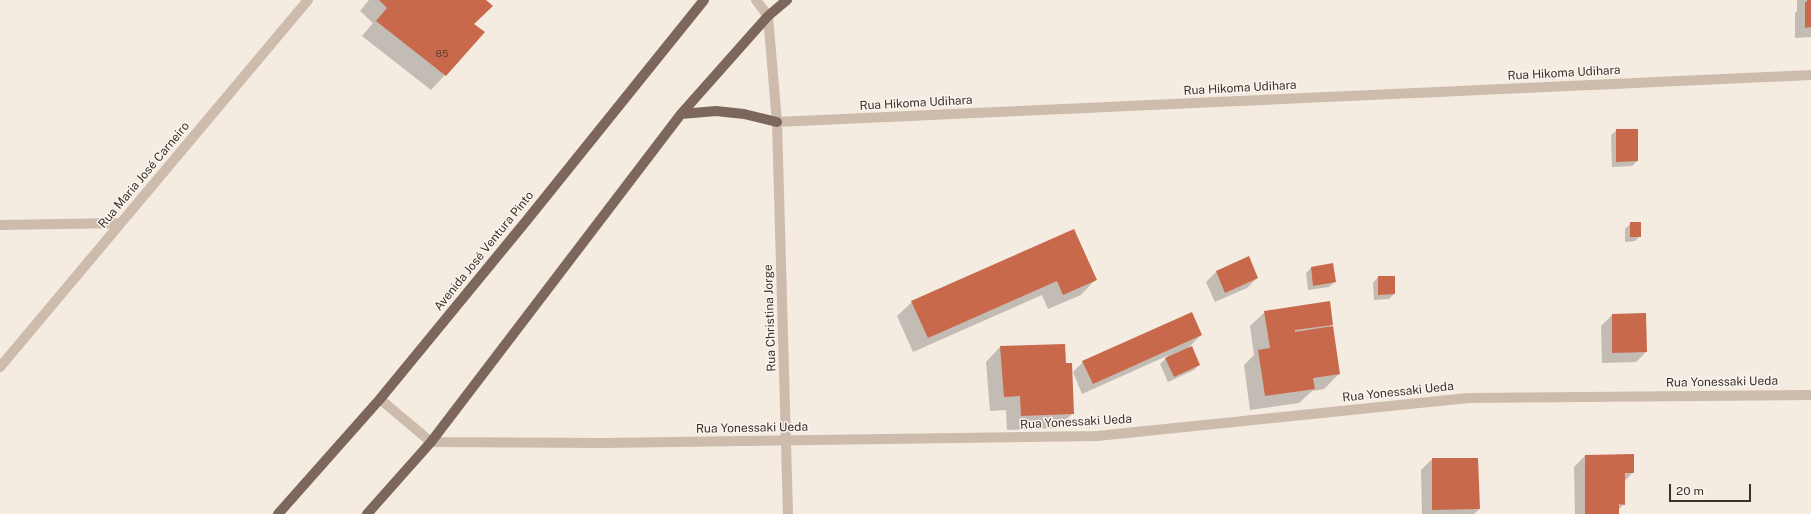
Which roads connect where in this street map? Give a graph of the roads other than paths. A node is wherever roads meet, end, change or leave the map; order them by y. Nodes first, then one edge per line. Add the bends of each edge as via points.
1 (308, 0) edge
2 (704, 0) edge
3 (756, 0) edge
4 (787, 0) edge
5 (768, 16) junction
6 (1811, 75) edge
7 (681, 114) junction
8 (777, 122) junction
9 (121, 223) junction
10 (0, 225) edge
11 (0, 367) edge
12 (1811, 394) edge
13 (380, 399) junction
14 (786, 440) junction
15 (431, 442) junction
16 (278, 514) edge
17 (367, 514) edge
18 (788, 514) edge

1 - 9 street, Rua Maria José Carneiro
2 - 13 main road, Avenida José Ventura Pinto
3 - 5 street
4 - 5 main road
5 - 7 main road
5 - 8 street
6 - 8 street, Rua Hikoma Udihara
7 - 8 main road via 716,111 744,114
7 - 15 main road
8 - 14 street, Rua Christina Jorge
9 - 10 street
9 - 11 street, Rua Maria José Carneiro
12 - 14 street, Rua Yonessaki Ueda via 1468,398 1097,436
13 - 15 street
13 - 16 main road, Avenida José Ventura Pinto
14 - 15 street, Rua Yonessaki Ueda
14 - 18 street, Rua Christina Jorge
15 - 17 main road

